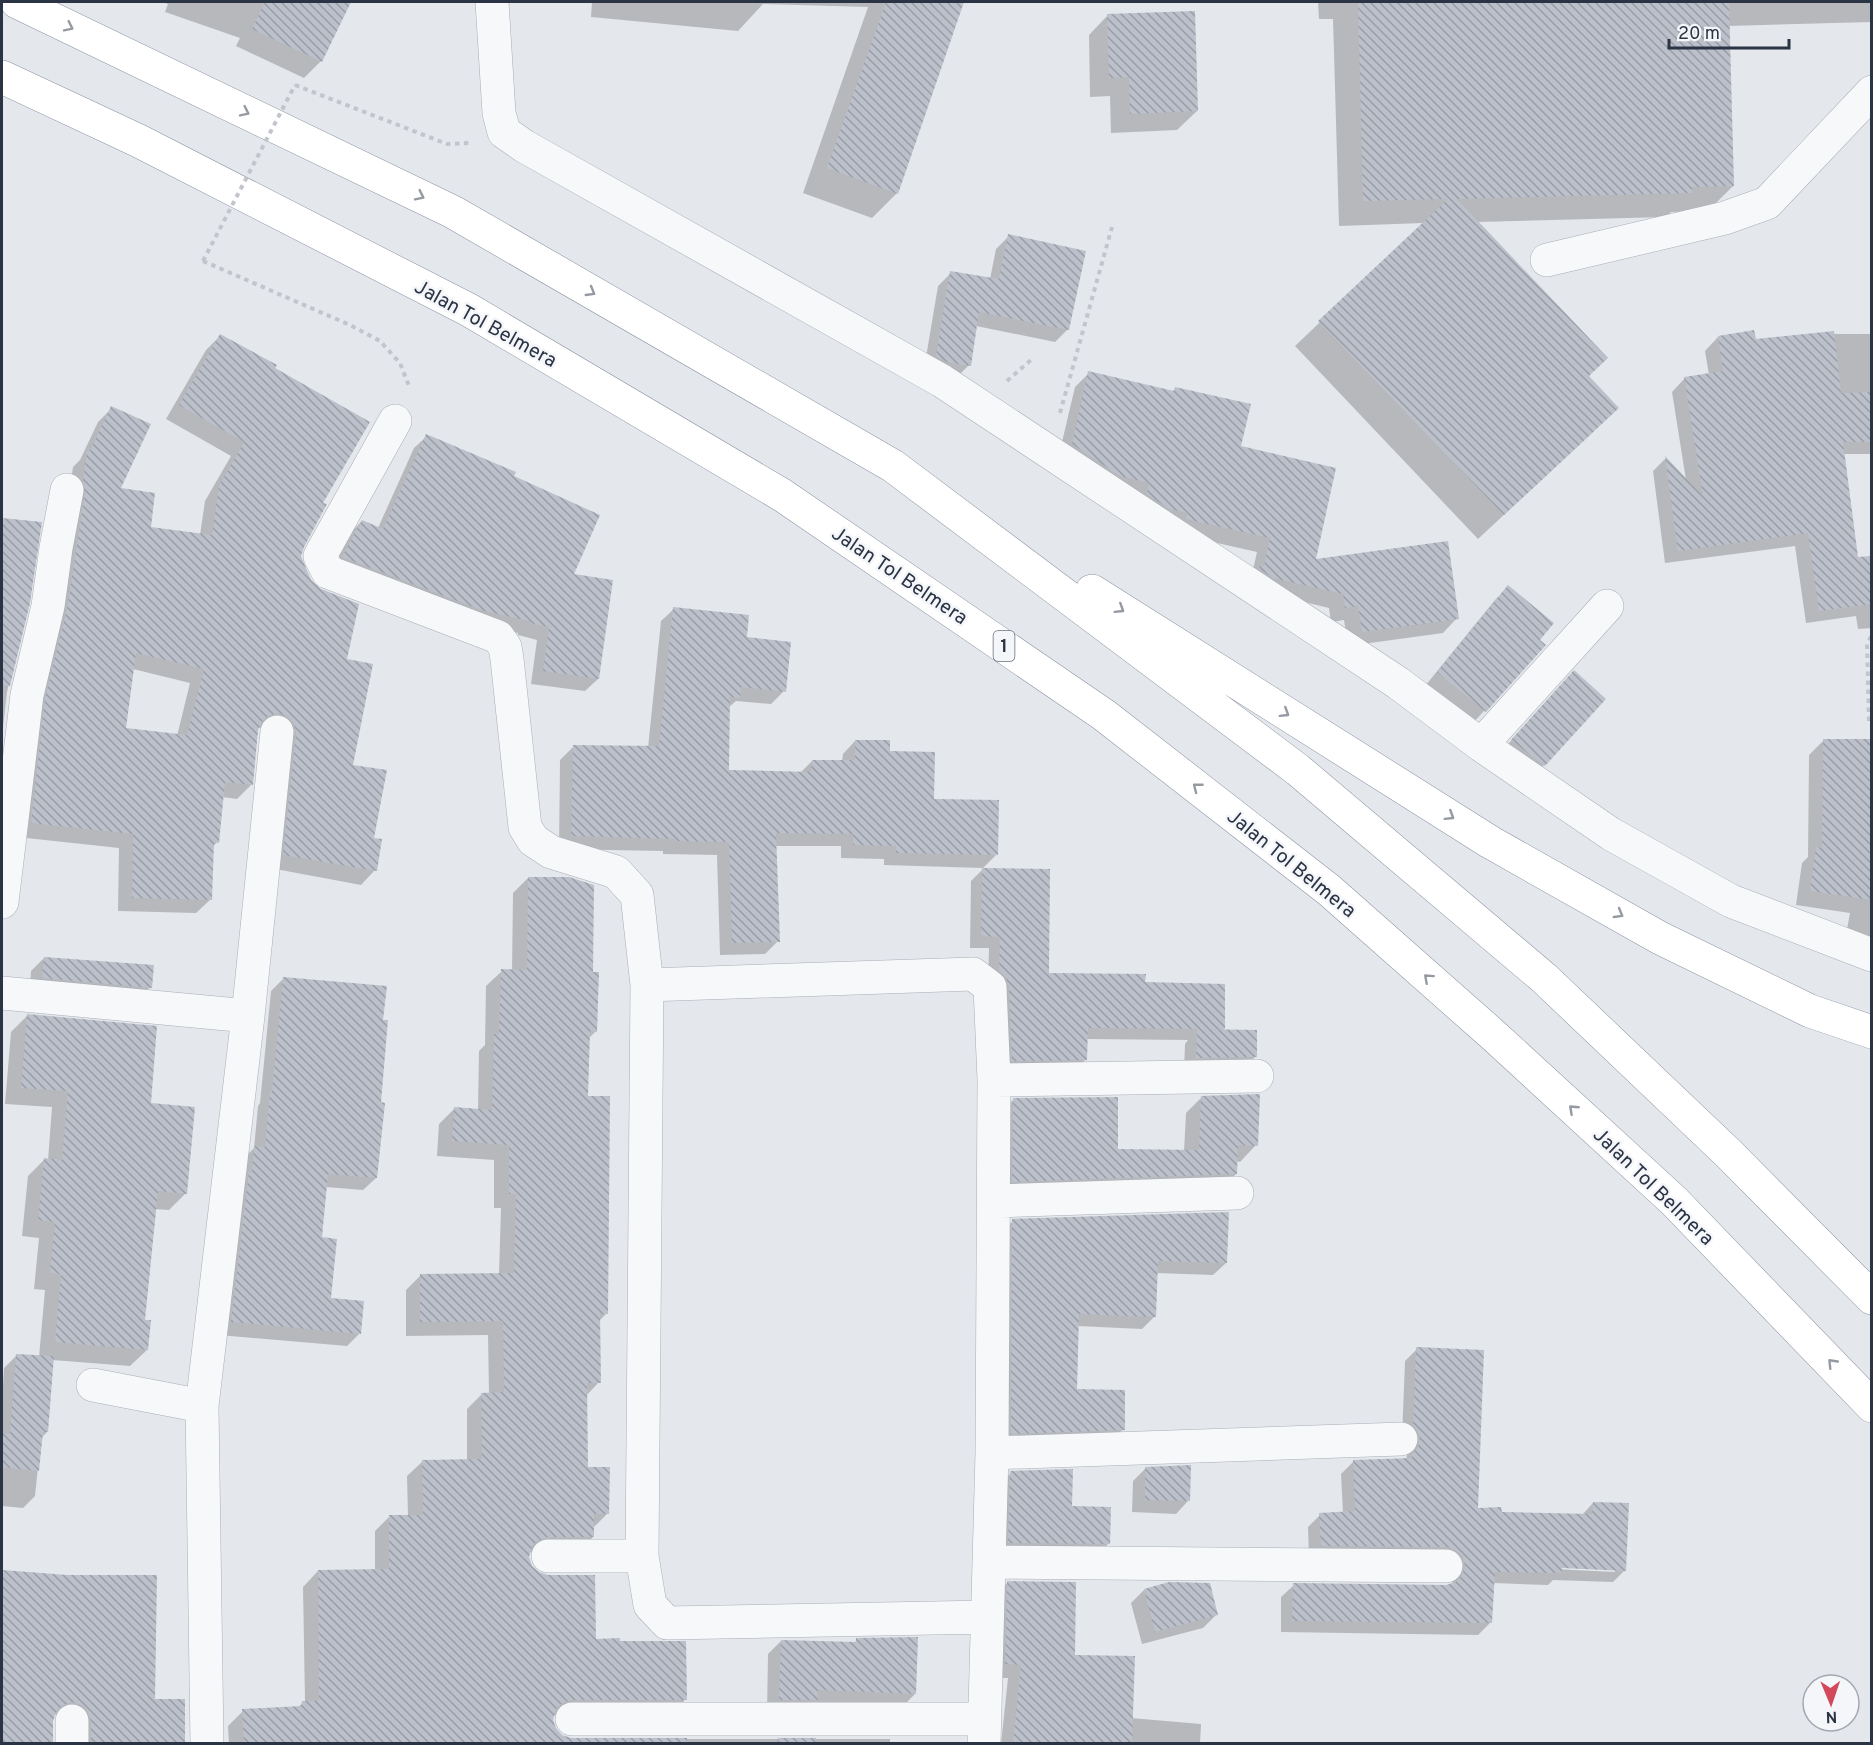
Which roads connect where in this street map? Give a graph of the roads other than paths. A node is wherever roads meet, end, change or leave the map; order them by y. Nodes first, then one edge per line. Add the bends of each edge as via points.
1 (16, 2) edge
2 (492, 2) edge
3 (2, 77) edge
4 (1872, 92) edge
5 (1547, 260) dead end
6 (395, 421) road end
7 (893, 466) junction
8 (67, 490) dead end
9 (1607, 606) dead end
10 (14, 694) edge
11 (277, 732) dead end
12 (1481, 745) junction
13 (2, 902) edge
14 (1872, 955) edge
15 (647, 985) junction
16 (2, 993) edge
17 (248, 1016) junction
18 (1872, 1032) edge
19 (1257, 1076) dead end
20 (994, 1080) junction
21 (1237, 1193) dead end
22 (994, 1200) junction
23 (1872, 1298) edge
24 (93, 1385) dead end
25 (202, 1406) junction
26 (1872, 1406) edge
27 (1401, 1440) dead end
28 (992, 1453) junction
29 (548, 1556) dead end
30 (642, 1556) junction
31 (989, 1562) junction
32 (1446, 1566) dead end
33 (987, 1617) junction
34 (572, 1719) dead end
35 (984, 1731) edge
36 (207, 1743) edge

1 -> 7 highway via 453,212
2 - 12 street via 499,113 504,132 942,381 1398,683
26 -> 3 highway, Jalan Tol Belmera / 1 via 1674,1201 1492,1034 1329,890 1104,715 782,495 469,310 139,141
4 - 5 street via 1767,203 1725,218
6 - 15 street via 320,556 328,573 341,579 498,637 507,659 525,827 532,840 551,852 616,872 637,895
7 -> 18 highway via 1490,842 1660,938 1810,1011
7 - 23 highway via 1298,770 1534,970 1729,1154
8 - 10 street via 48,606
9 - 12 street
10 - 13 street
11 - 17 street
12 - 14 street via 1611,834 1731,901
15 - 20 street via 973,974 990,987
15 - 30 street
16 - 17 street
17 - 25 street
19 - 20 street
20 - 22 street
21 - 22 street
22 - 28 street
24 - 25 street
25 - 36 street
27 - 28 street
28 - 31 street
29 - 30 street
30 - 33 street via 650,1605 667,1623
31 - 32 street
31 - 33 street
33 - 35 street
34 - 35 street

